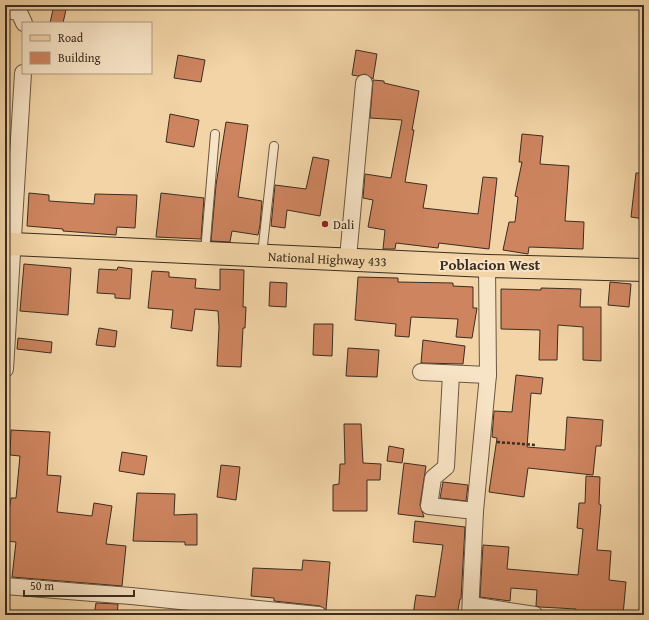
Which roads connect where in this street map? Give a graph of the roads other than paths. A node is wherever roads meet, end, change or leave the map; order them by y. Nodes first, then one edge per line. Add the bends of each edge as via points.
1 (5, 10) edge
2 (23, 22) edge
3 (23, 74) edge
4 (364, 83) dead end
5 (215, 134) dead end
6 (274, 146) dead end
7 (7, 244) edge
8 (205, 253) junction
9 (262, 255) junction
10 (348, 258) junction
11 (487, 266) junction
12 (644, 270) edge
13 (5, 369) edge
14 (421, 372) dead end
15 (451, 374) junction
16 (488, 375) junction
17 (475, 511) junction
18 (5, 586) edge
19 (470, 610) edge
20 (319, 615) edge
21 (535, 615) edge

1 - 2 street via 18,12
3 - 7 street
4 - 10 street
5 - 8 lane
6 - 9 lane
7 - 8 main road, National Highway 433
7 - 13 street
8 - 9 main road, National Highway 433
9 - 10 main road, National Highway 433
10 - 11 main road, National Highway 433
11 - 12 main road, National Highway 433
11 - 16 street
14 - 15 street
15 - 16 street
15 - 17 street via 446,467 433,478 429,506
16 - 17 street
17 - 19 street
18 - 20 street
19 - 21 street

